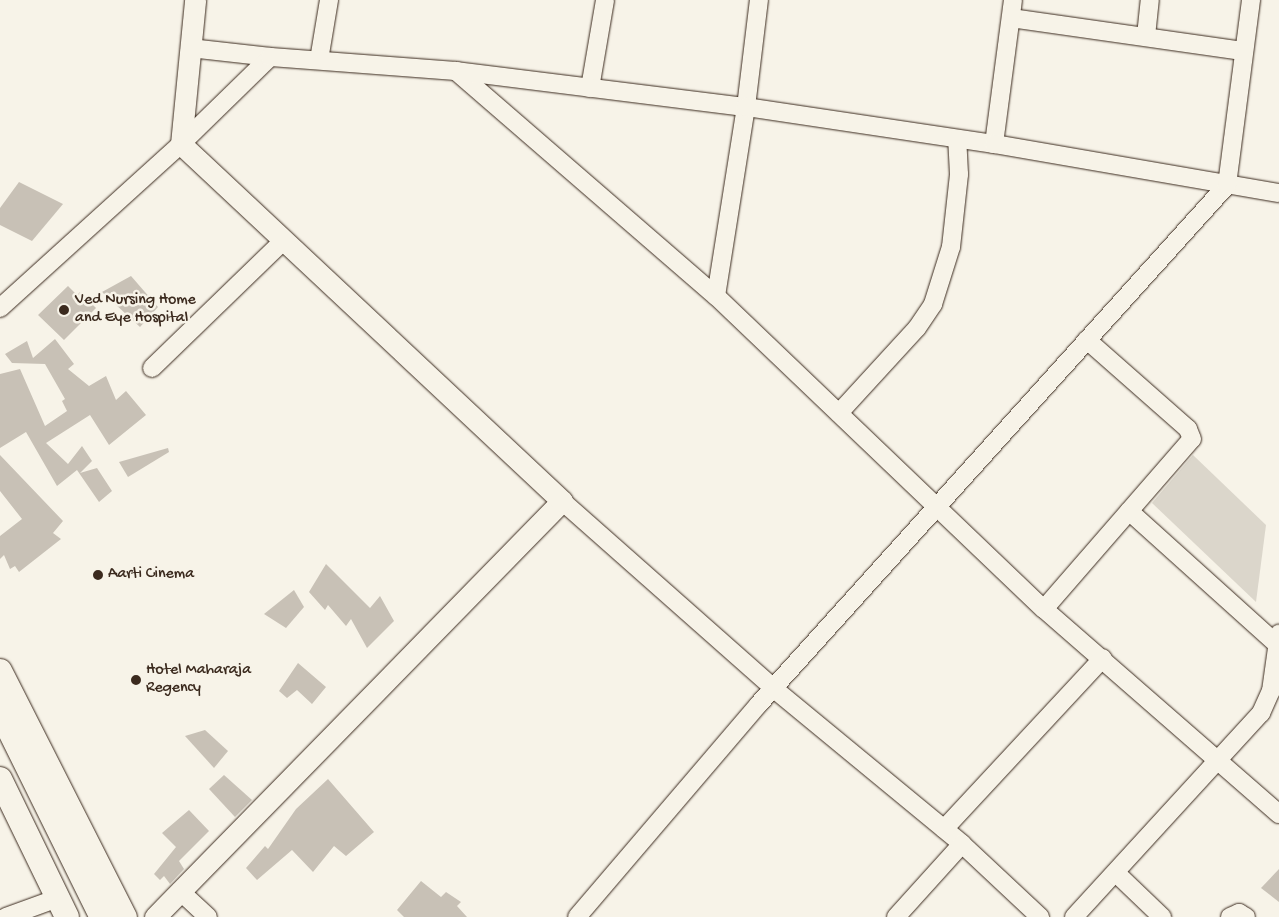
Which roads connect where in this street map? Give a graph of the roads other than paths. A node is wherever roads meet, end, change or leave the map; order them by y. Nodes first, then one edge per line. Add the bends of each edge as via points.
1 (195, 0) edge
2 (329, 0) edge
3 (605, 0) edge
4 (759, 0) edge
5 (1013, 0) edge
6 (1150, 0) edge
7 (1251, 0) edge
8 (1011, 18) junction
9 (1146, 36) junction
10 (190, 48) junction
11 (1243, 51) junction
12 (270, 58) junction
13 (319, 60) junction
14 (456, 71) junction
15 (590, 88) junction
16 (746, 107) junction
17 (958, 139) junction
18 (181, 144) junction
19 (994, 144) junction
20 (1227, 185) junction
21 (1279, 193) edge
22 (284, 240) junction
23 (716, 296) junction
24 (0, 308) edge
25 (1087, 340) junction
26 (152, 368) dead end
27 (839, 413) junction
28 (562, 501) junction
29 (938, 506) junction
30 (1129, 511) junction
31 (1044, 609) junction
32 (1279, 640) edge
33 (1104, 658) junction
34 (0, 671) edge
35 (773, 688) junction
36 (0, 709) edge
37 (0, 741) edge
38 (1217, 758) junction
39 (2, 789) edge
40 (1279, 814) edge
41 (944, 829) junction
42 (962, 844) junction
43 (1116, 873) junction
44 (180, 891) junction
45 (63, 908) edge
46 (6, 917) edge
47 (88, 917) edge
48 (103, 917) edge
49 (125, 917) edge
50 (155, 917) edge
51 (208, 917) edge
52 (577, 917) edge
53 (896, 917) edge
54 (1040, 917) edge
55 (1074, 917) edge
56 (1162, 917) edge
57 (1230, 917) edge
58 (1246, 917) edge

1 - 10 street
2 - 13 street
3 - 15 street
4 - 16 street
5 - 8 street
6 - 9 street
7 - 11 street
8 - 9 street
8 - 19 street
9 - 11 street
10 - 12 street
10 - 18 street
11 - 20 street
12 - 13 street
12 - 18 street
13 - 14 street
14 - 15 street
14 - 23 street
15 - 16 street
16 - 17 street
16 - 23 street
17 - 19 street
17 - 27 street via 959,174 951,246 934,304 917,328
18 - 22 street
18 - 24 street
19 - 20 street
20 - 21 street
20 - 25 street
22 - 26 street
22 - 28 street
23 - 27 street
25 - 29 street
25 - 30 street via 1192,434 1190,444
27 - 29 street
28 - 35 street
28 - 44 street
29 - 31 street
29 - 35 street
30 - 31 street
30 - 32 street
31 - 33 street
32 - 38 street via 1268,704
33 - 38 street
33 - 41 street
34 - 49 main road
35 - 41 street
35 - 52 street
36 - 48 main road
37 - 47 main road
38 - 40 street
38 - 43 street
39 - 45 main road
41 - 42 street
42 - 53 street
42 - 54 street
43 - 55 street
43 - 56 street
44 - 50 street
44 - 51 street
45 - 46 street
57 - 58 street via 1239,913

